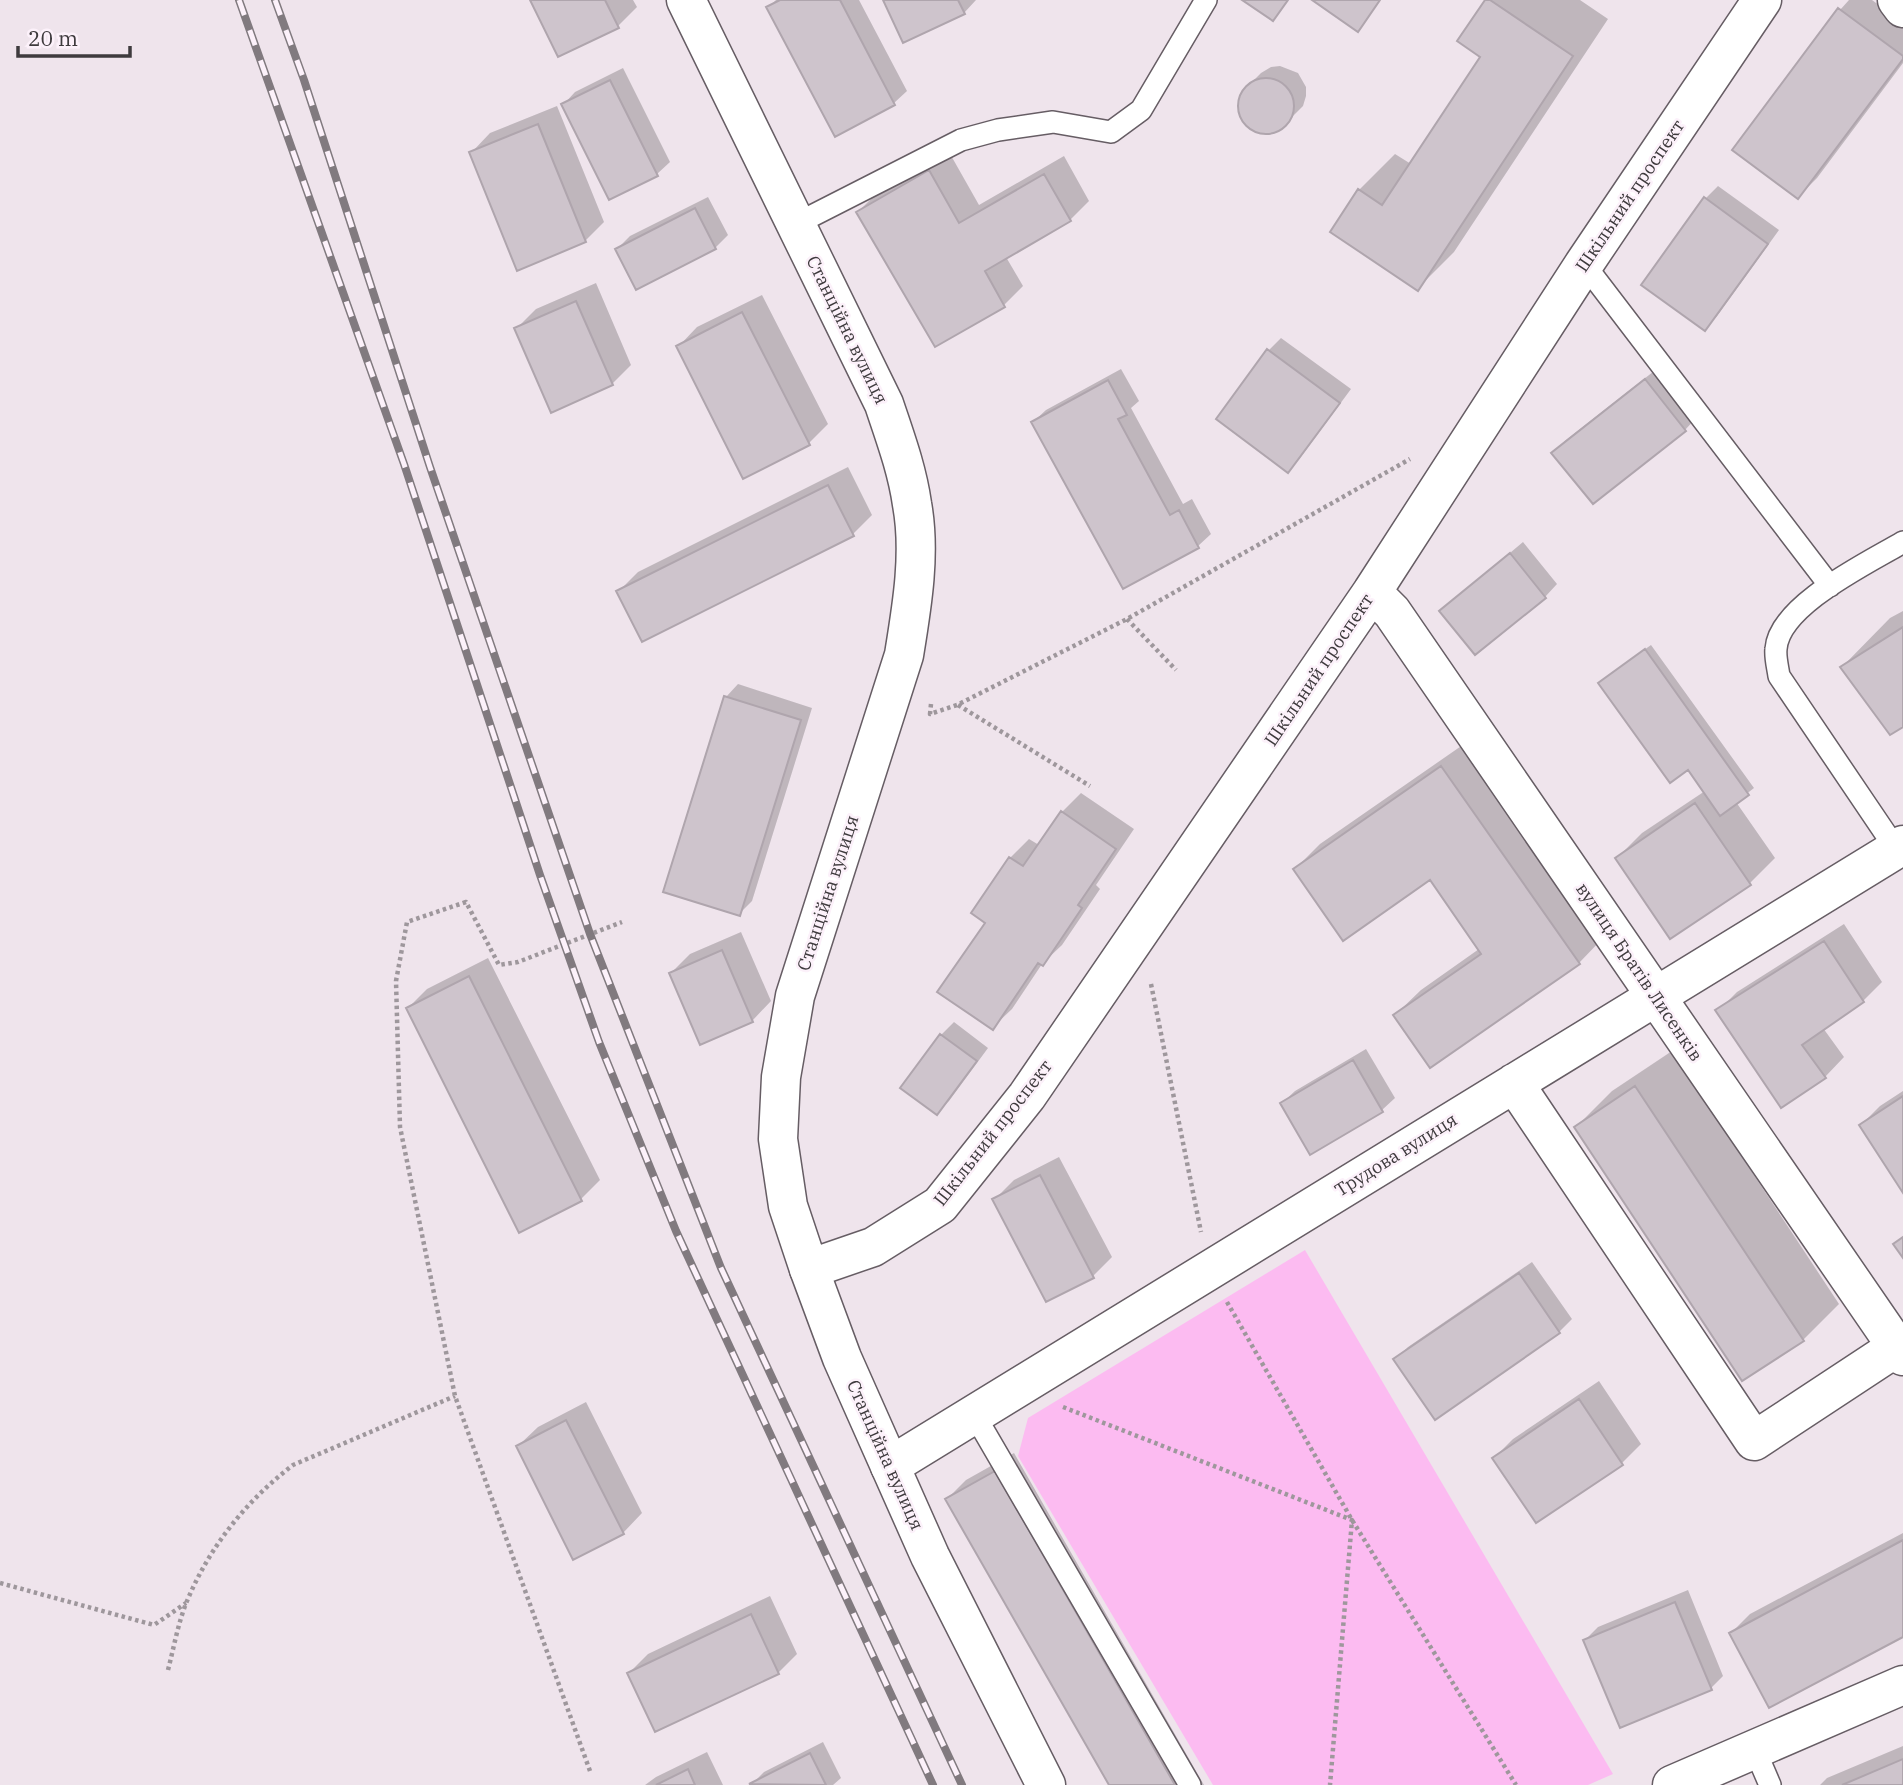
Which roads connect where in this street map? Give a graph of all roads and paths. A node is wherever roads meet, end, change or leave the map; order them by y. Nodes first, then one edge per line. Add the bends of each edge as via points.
1 (686, 0) edge
2 (1206, 0) edge
3 (1762, 0) edge
4 (1896, 0) edge
5 (1903, 8) edge
6 (796, 224) junction
7 (1584, 264) junction
8 (1417, 455) dead end
9 (1903, 542) edge
10 (1830, 586) junction
11 (1372, 592) junction
12 (1126, 620) junction
13 (1176, 670) dead end
14 (931, 701) dead end
15 (957, 705) junction
16 (1090, 786) dead end
17 (1900, 847) edge
18 (622, 922) dead end
19 (1150, 980) dead end
20 (1656, 996) junction
21 (1514, 1083) junction
22 (809, 1269) junction
23 (1209, 1270) junction
24 (1900, 1351) edge
25 (1016, 1388) junction
26 (456, 1396) junction
27 (974, 1414) junction
28 (890, 1466) junction
29 (1352, 1520) junction
30 (0, 1583) edge
31 (186, 1603) junction
32 (168, 1670) dead end
33 (1903, 1685) edge
34 (1755, 1750) junction
35 (590, 1771) dead end
36 (1046, 1785) edge
37 (1190, 1785) edge
38 (1330, 1785) edge
39 (1516, 1785) edge
40 (1672, 1785) edge
41 (1770, 1785) edge

1 - 6 street, Станційна вулиця
2 - 6 lane via 1141,110 1111,132 1053,122 961,140
3 - 7 street, Шкільний проспект
4 - 5 street
6 - 22 street, Станційна вулиця via 884,404 913,506 915,554 904,655 795,996 781,1077 778,1139 788,1206
7 - 10 lane
7 - 11 street, Шкільний проспект
8 - 12 path
9 - 10 lane
10 - 17 lane via 1804,603 1786,623 1776,647 1779,676
11 - 20 street, вулиця Братів Лисенків via 1392,612
11 - 22 street, Шкільний проспект via 1027,1096 940,1205 873,1247
12 - 13 path
12 - 15 path
14 - 15 path via 930,714
15 - 16 path
17 - 20 street, Трудова вулиця
18 - 26 path via 499,965 466,902 407,922 396,981 400,1128
19 - 23 path
20 - 21 street, Трудова вулиця
20 - 24 street, вулиця Братів Лисенків
21 - 23 street, Трудова вулиця
21 - 24 street via 1754,1441
22 - 28 street, Станційна вулиця
23 - 25 street, Трудова вулиця
23 - 29 path
25 - 27 street, Трудова вулиця
25 - 29 path
26 - 31 path via 293,1465 240,1513 218,1540
26 - 35 path
27 - 28 street, Трудова вулиця
27 - 37 lane
28 - 36 street, Станційна вулиця via 930,1556
29 - 38 path
29 - 39 path
30 - 31 path via 155,1625
31 - 32 path
33 - 34 street
34 - 40 street
34 - 41 lane

